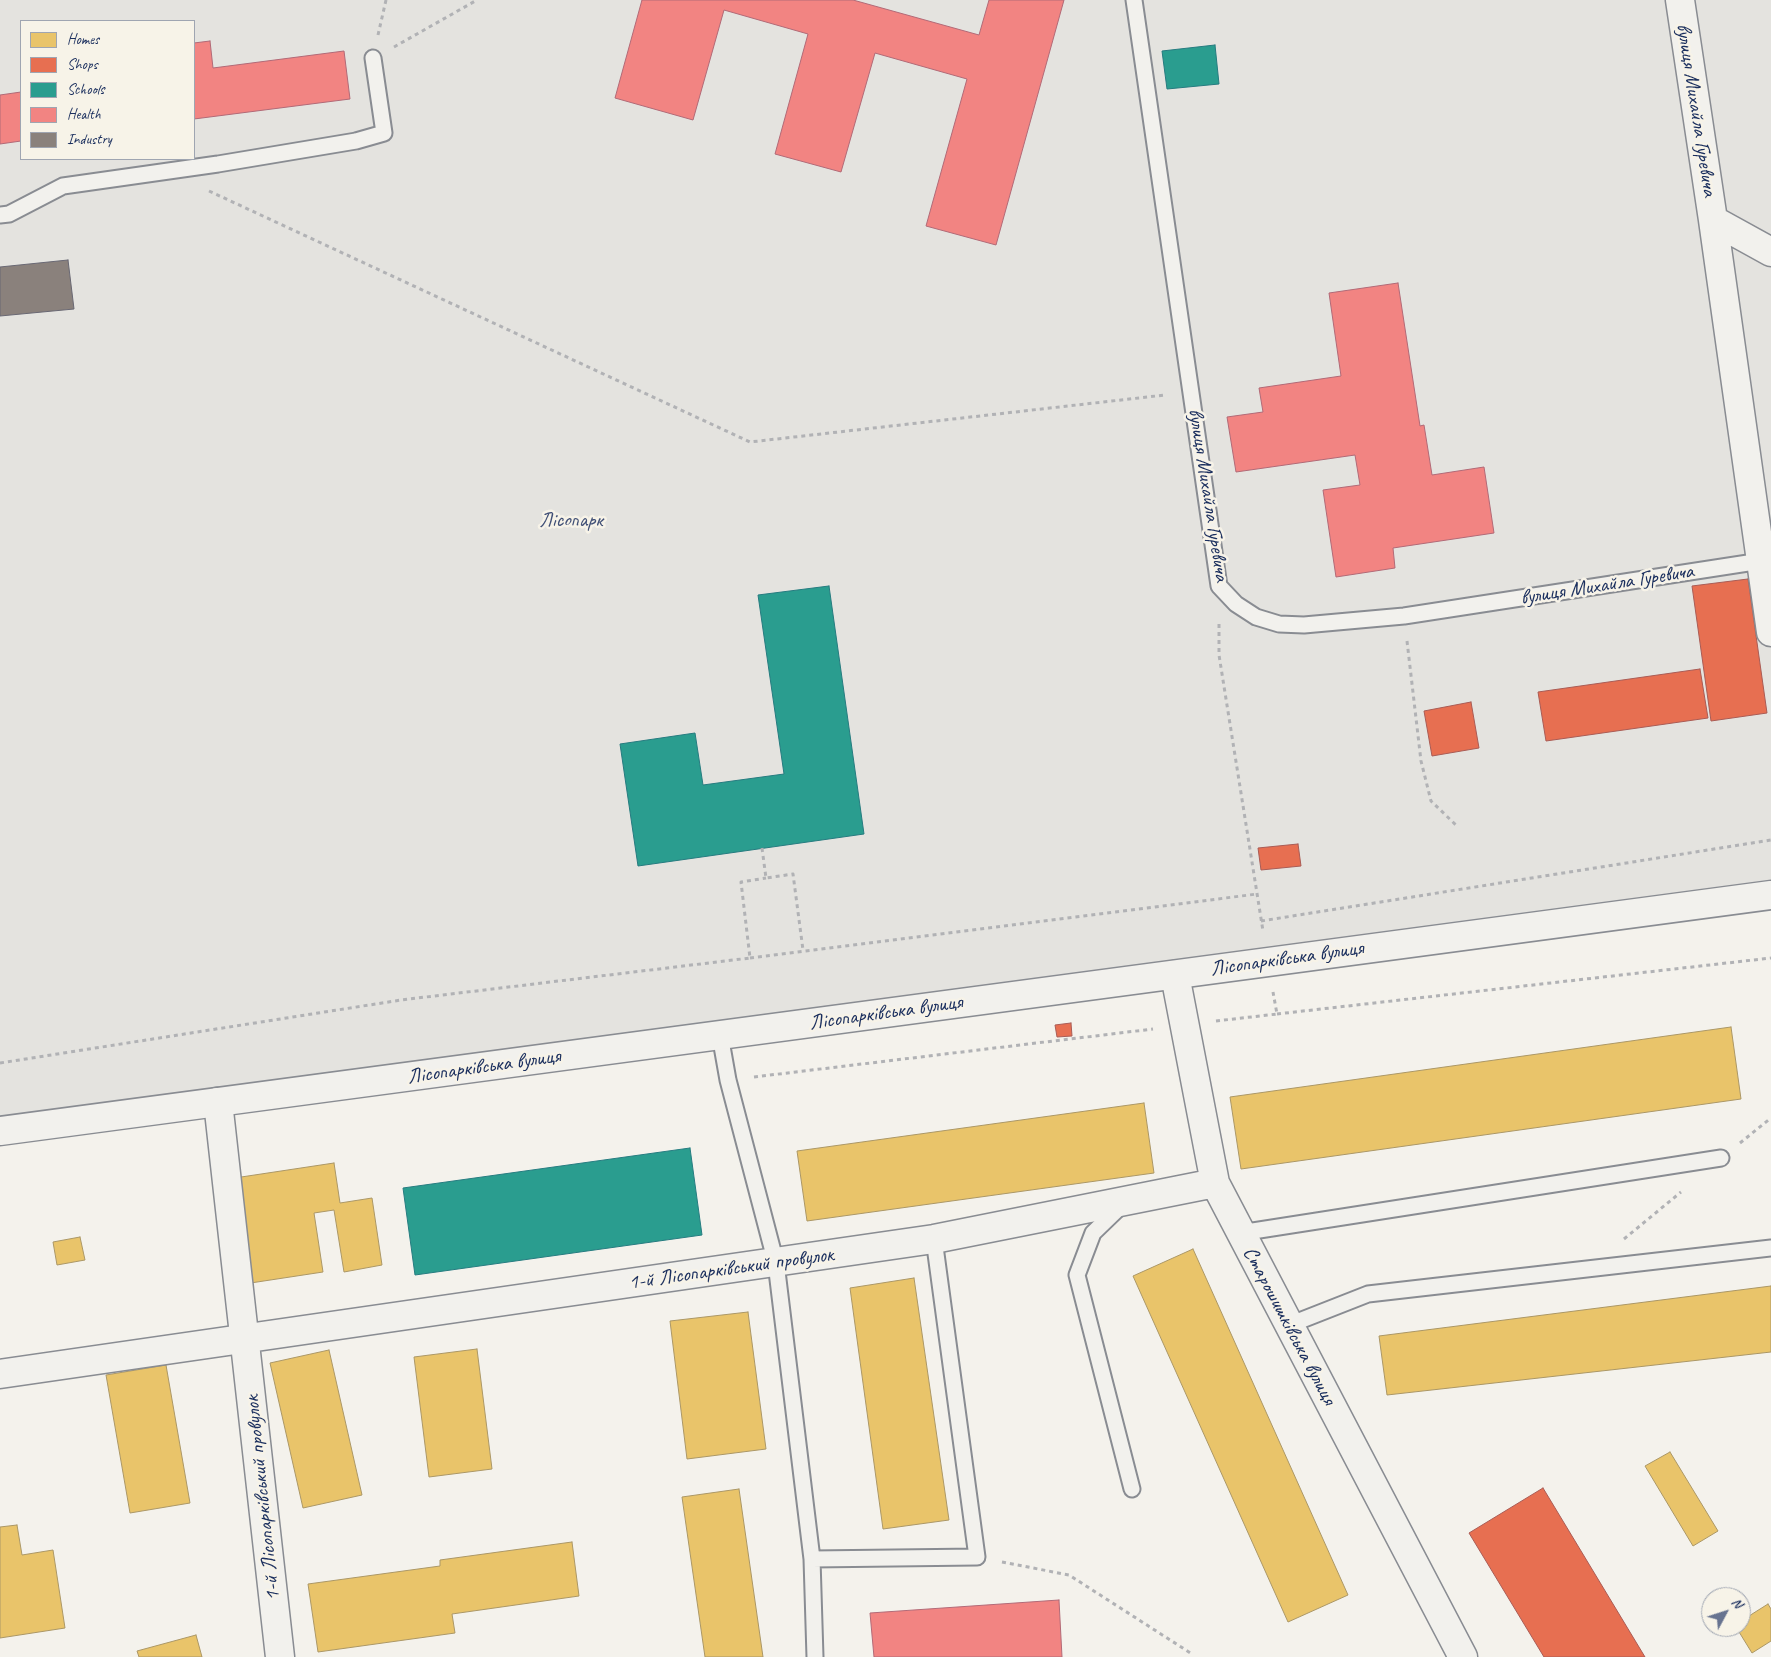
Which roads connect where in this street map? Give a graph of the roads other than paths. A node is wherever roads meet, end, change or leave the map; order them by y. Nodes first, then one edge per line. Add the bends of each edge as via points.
1 (1134, 0) edge
2 (1680, 0) edge
3 (373, 58) road end
4 (0, 216) edge
5 (1713, 220) junction
6 (1771, 252) edge
7 (1761, 561) junction
8 (1771, 632) edge
9 (1771, 895) edge
10 (1175, 974) junction
11 (720, 1035) junction
12 (218, 1102) junction
13 (0, 1131) edge
14 (1722, 1158) road end
15 (1215, 1183) junction
16 (1126, 1201) junction
17 (1240, 1233) junction
18 (934, 1239) junction
19 (1771, 1248) edge
20 (776, 1263) junction
21 (1289, 1325) junction
22 (246, 1340) junction
23 (0, 1374) edge
24 (1132, 1489) dead end
25 (812, 1560) junction
26 (280, 1657) edge
27 (815, 1657) edge
28 (1463, 1657) edge

1 - 7 lane, вулиця Михайла Гуревича via 1219,586 1236,604 1256,617 1280,624 1304,625 1404,616
2 - 5 street, вулиця Михайла Гуревича
3 - 4 lane via 384,133 356,141 63,186
5 - 6 street, вулиця Михайла Гуревича
5 - 7 street, вулиця Михайла Гуревича
7 - 8 street, вулиця Михайла Гуревича
9 - 10 street, Лісопарківська вулиця
10 - 11 street, Лісопарківська вулиця
10 - 15 street, Старошишківська вулиця
11 - 12 street, Лісопарківська вулиця
11 - 20 lane via 728,1080
12 - 13 street, Лісопарківська вулиця
12 - 22 street, 1-й Лісопарківський провулок
14 - 17 lane
15 - 16 street, 1-й Лісопарківський провулок
15 - 17 street, Старошишківська вулиця
16 - 18 street, 1-й Лісопарківський провулок
16 - 24 lane via 1094,1233 1077,1276
17 - 21 street, Старошишківська вулиця
18 - 20 street, 1-й Лісопарківський провулок
18 - 25 lane via 976,1556
19 - 21 lane via 1368,1294
20 - 22 street, 1-й Лісопарківський провулок
20 - 25 lane
21 - 28 street, Старошишківська вулиця
22 - 23 street, 1-й Лісопарківський провулок
22 - 26 street, 1-й Лісопарківський провулок
25 - 27 lane

